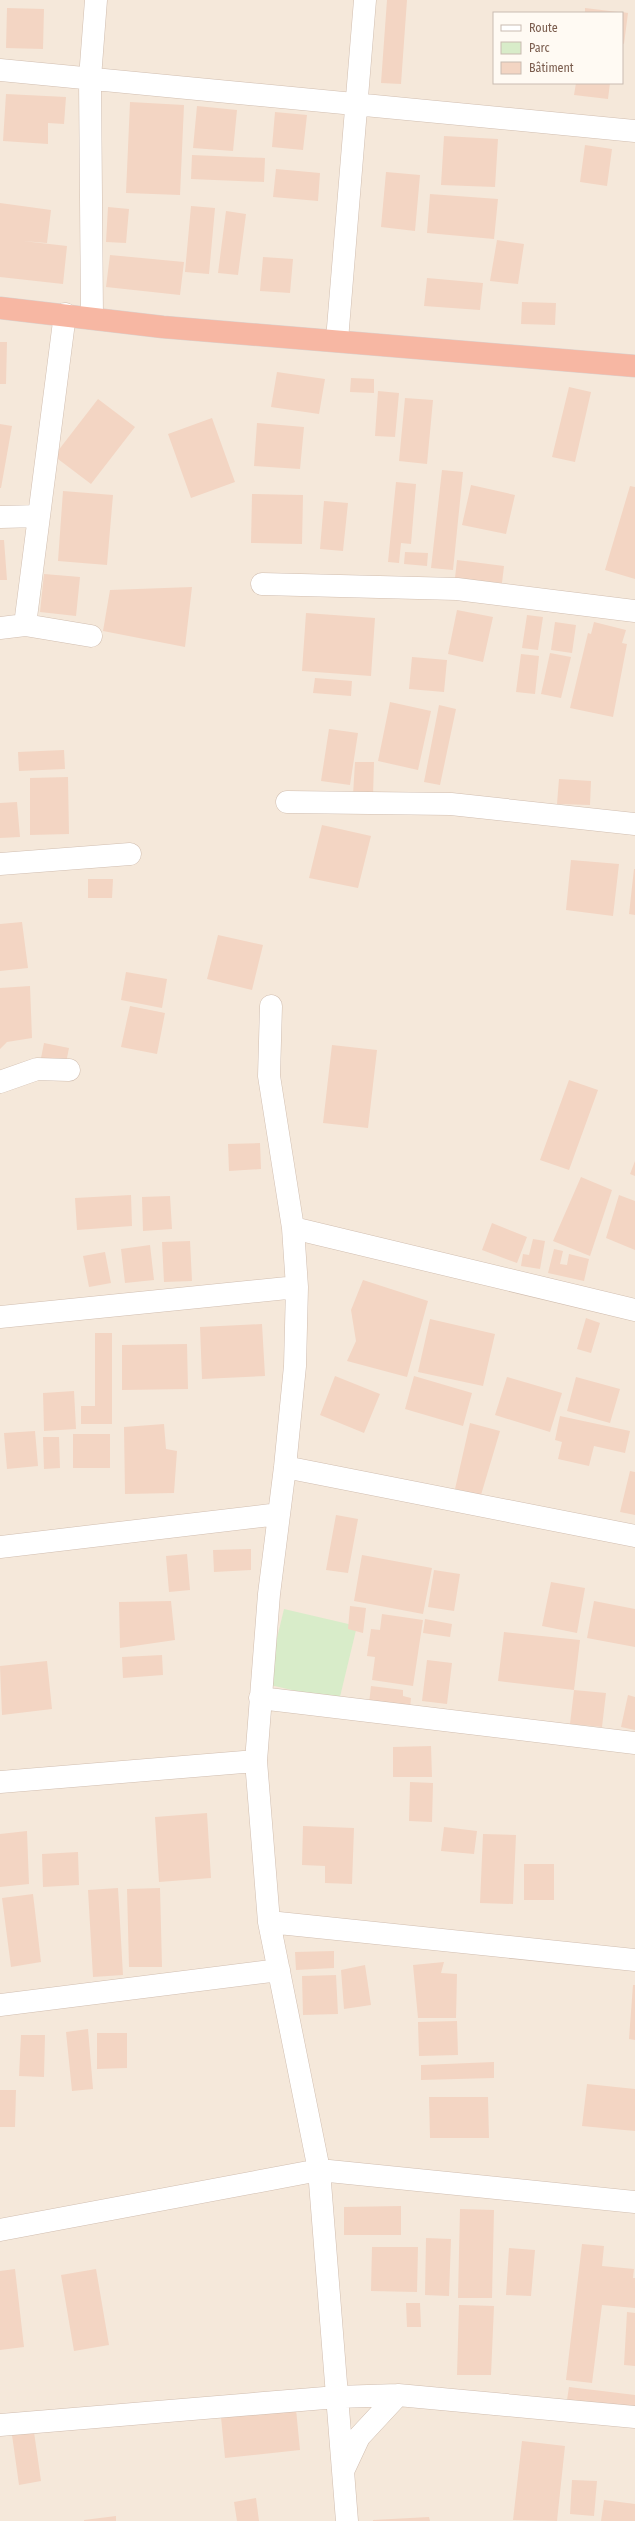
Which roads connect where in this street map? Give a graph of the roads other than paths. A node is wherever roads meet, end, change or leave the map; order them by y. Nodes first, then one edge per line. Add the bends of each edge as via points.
1 (96, 0) edge
2 (365, 0) edge
3 (0, 70) edge
4 (90, 78) junction
5 (358, 105) junction
6 (635, 131) edge
7 (0, 308) edge
8 (65, 314) junction
9 (92, 318) junction
10 (337, 340) junction
11 (635, 366) edge
12 (39, 516) junction
13 (0, 517) edge
14 (262, 584) dead end
15 (635, 610) edge
16 (25, 625) junction
17 (0, 628) edge
18 (91, 636) dead end
19 (286, 802) dead end
20 (635, 824) edge
21 (130, 854) dead end
22 (0, 864) edge
23 (271, 1006) dead end
24 (69, 1070) dead end
25 (0, 1082) edge
26 (293, 1228) junction
27 (297, 1287) junction
28 (635, 1310) edge
29 (0, 1317) edge
30 (285, 1468) junction
31 (279, 1514) junction
32 (635, 1536) edge
33 (0, 1547) edge
34 (260, 1698) junction
35 (635, 1743) edge
36 (256, 1761) junction
37 (0, 1782) edge
38 (269, 1922) junction
39 (635, 1960) edge
40 (279, 1970) junction
41 (0, 2006) edge
42 (319, 2170) junction
43 (635, 2202) edge
44 (0, 2230) edge
45 (398, 2395) junction
46 (337, 2396) junction
47 (635, 2416) edge
48 (0, 2426) edge
49 (343, 2472) junction
50 (347, 2521) edge

1 - 4 street
2 - 5 street
3 - 4 street
4 - 5 street
4 - 9 street
5 - 6 street
5 - 10 street
7 - 8 highway
8 - 9 highway
8 - 12 street
9 - 10 highway via 162,327
10 - 11 highway
12 - 13 street
12 - 16 street
14 - 15 street via 457,589
16 - 17 street
16 - 18 street
19 - 20 street via 452,804
21 - 22 street
23 - 26 street via 270,1076 276,1132
24 - 25 street via 37,1069
26 - 27 street
26 - 28 street
27 - 29 street
27 - 30 street via 295,1366
30 - 31 street
30 - 32 street
31 - 33 street
31 - 34 street
34 - 35 street
34 - 36 street
36 - 37 street
36 - 38 street
38 - 39 street
38 - 40 street
40 - 41 street
40 - 42 street
42 - 43 street
42 - 44 street
42 - 46 street
45 - 46 street
45 - 47 street
45 - 49 street via 359,2437
46 - 48 street
46 - 49 street
49 - 50 street

